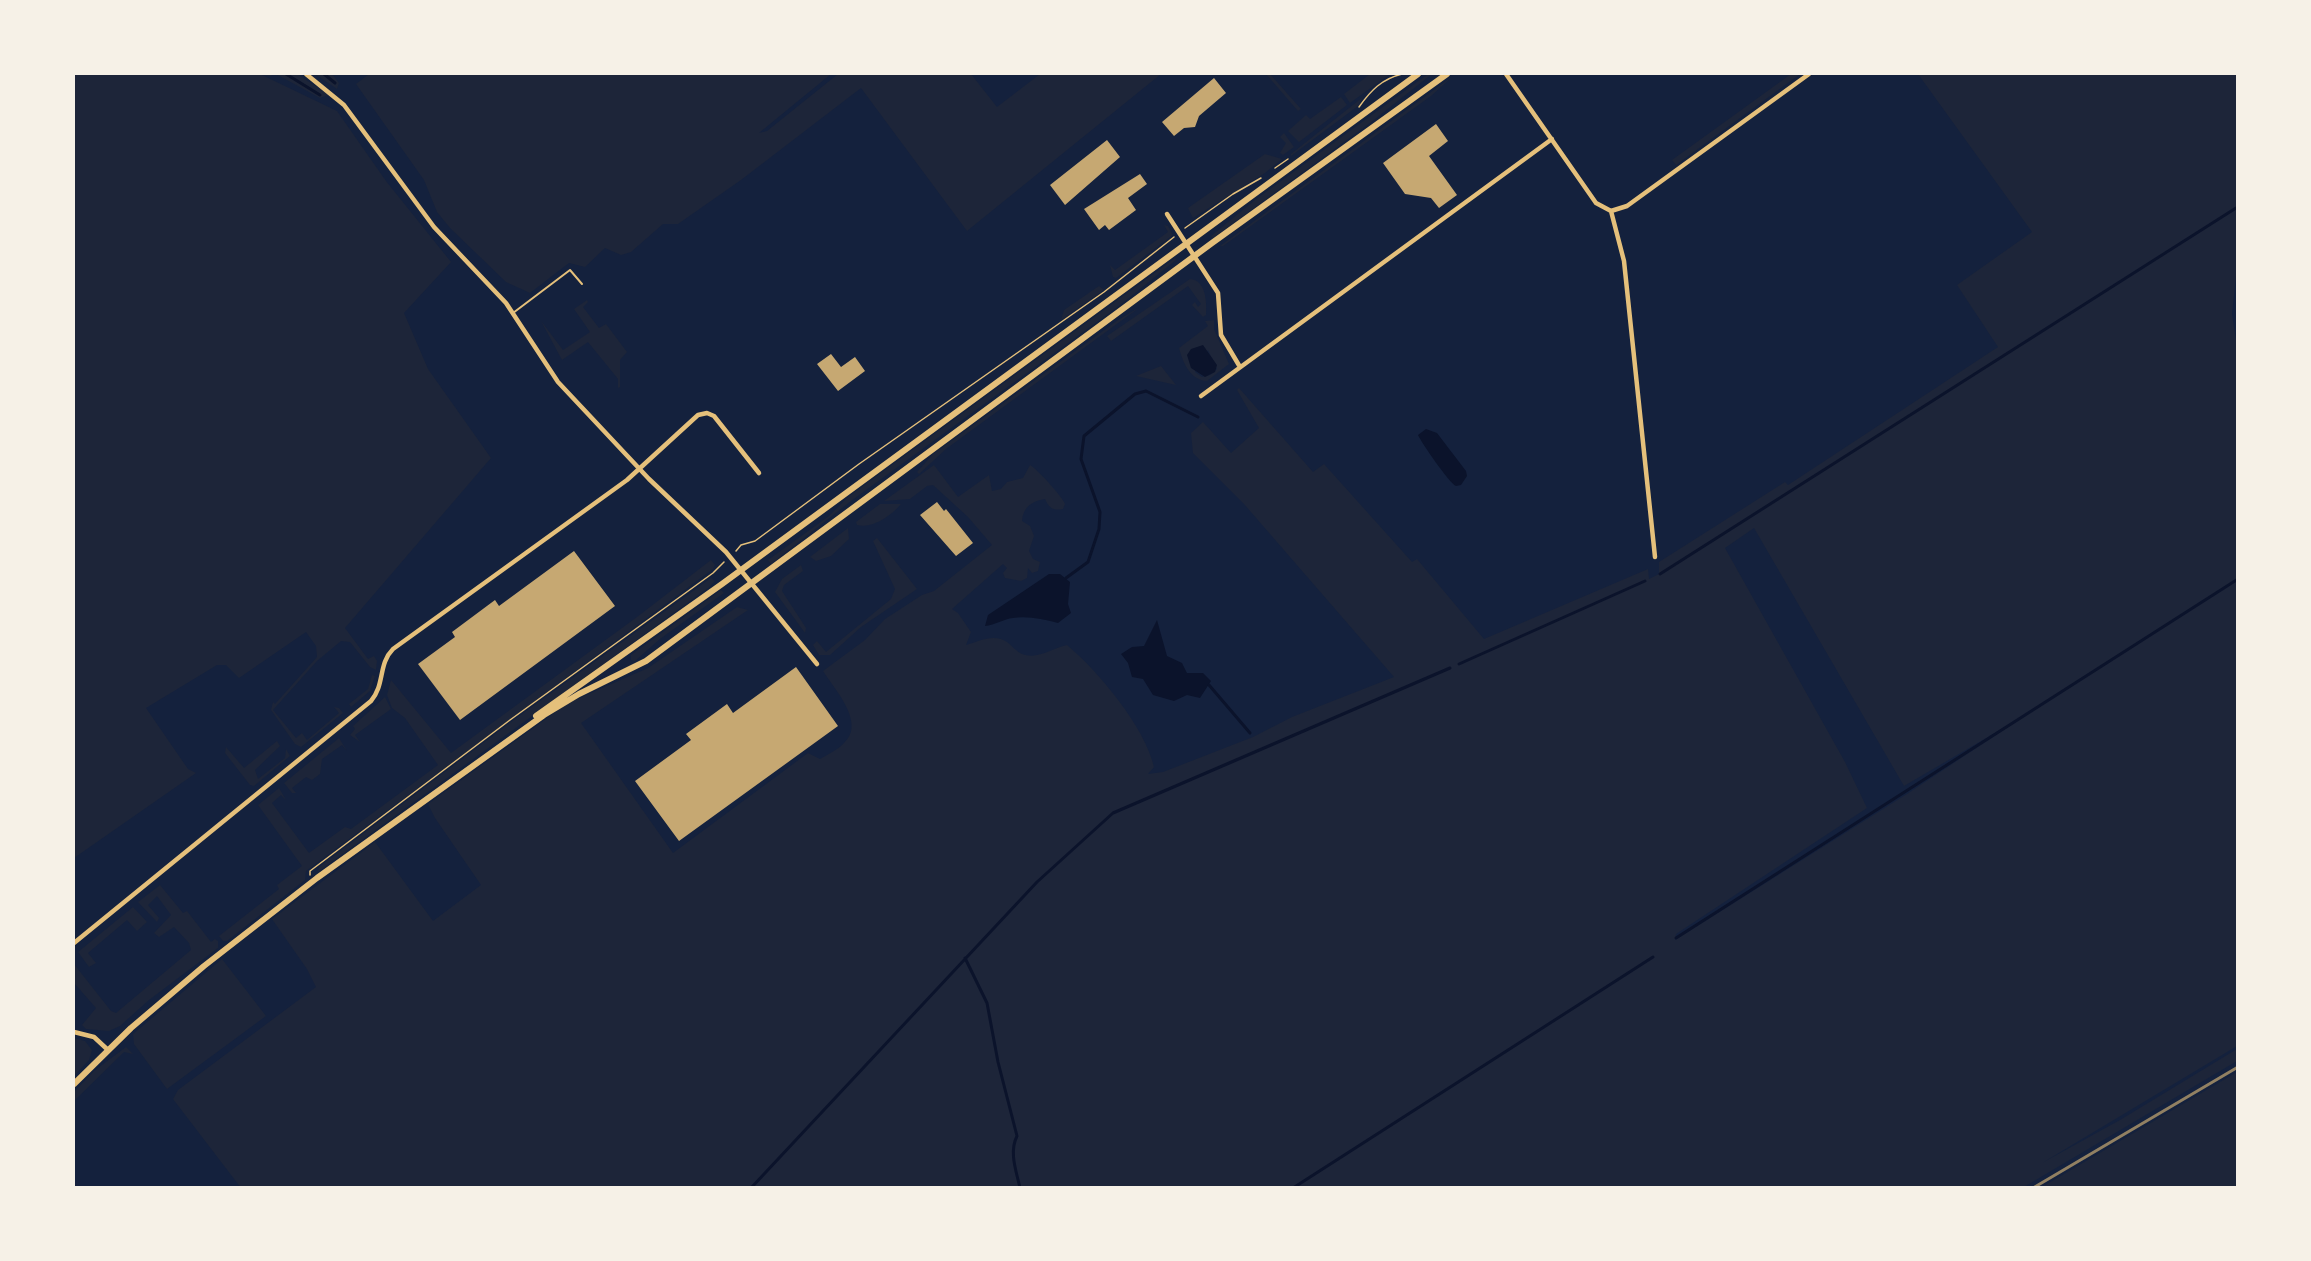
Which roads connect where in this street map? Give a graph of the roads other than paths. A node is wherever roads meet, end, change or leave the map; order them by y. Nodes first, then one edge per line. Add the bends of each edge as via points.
1 (306, 74) edge
2 (1418, 74) edge
3 (1447, 74) edge
4 (1506, 74) edge
5 (1809, 74) edge
6 (1552, 139) junction
7 (1611, 211) junction
8 (1167, 214) dead end
9 (1186, 242) junction
10 (1194, 255) junction
11 (582, 284) dead end
12 (513, 313) junction
13 (1240, 367) junction
14 (1201, 396) dead end
15 (639, 468) junction
16 (759, 473) dead end
17 (1654, 557) dead end
18 (741, 570) junction
19 (752, 584) junction
20 (817, 664) dead end
21 (500, 745) junction
22 (74, 943) edge
23 (74, 1025) edge
24 (74, 1032) edge
25 (108, 1050) junction
26 (74, 1084) edge

1 - 12 street via 344,105 434,226
2 - 9 main road
3 - 10 main road
4 - 6 street
5 - 7 street via 1628,206
6 - 7 street via 1596,203
6 - 13 street
7 - 17 street via 1624,261
8 - 9 street
9 - 10 street
9 - 18 main road
10 - 13 street via 1218,293 1221,335
10 - 19 main road
11 - 12 lane via 570,270
12 - 15 street via 558,382
13 - 14 street
15 - 16 street via 698,416 707,413 716,418
15 - 18 street
15 - 22 street via 393,649 385,659 380,689 371,701
18 - 19 street
18 - 21 main road via 551,704
19 - 20 street
19 - 21 main road via 646,661 579,694
21 - 25 main road via 269,914
23 - 24 street
24 - 25 street via 94,1037
25 - 26 main road

